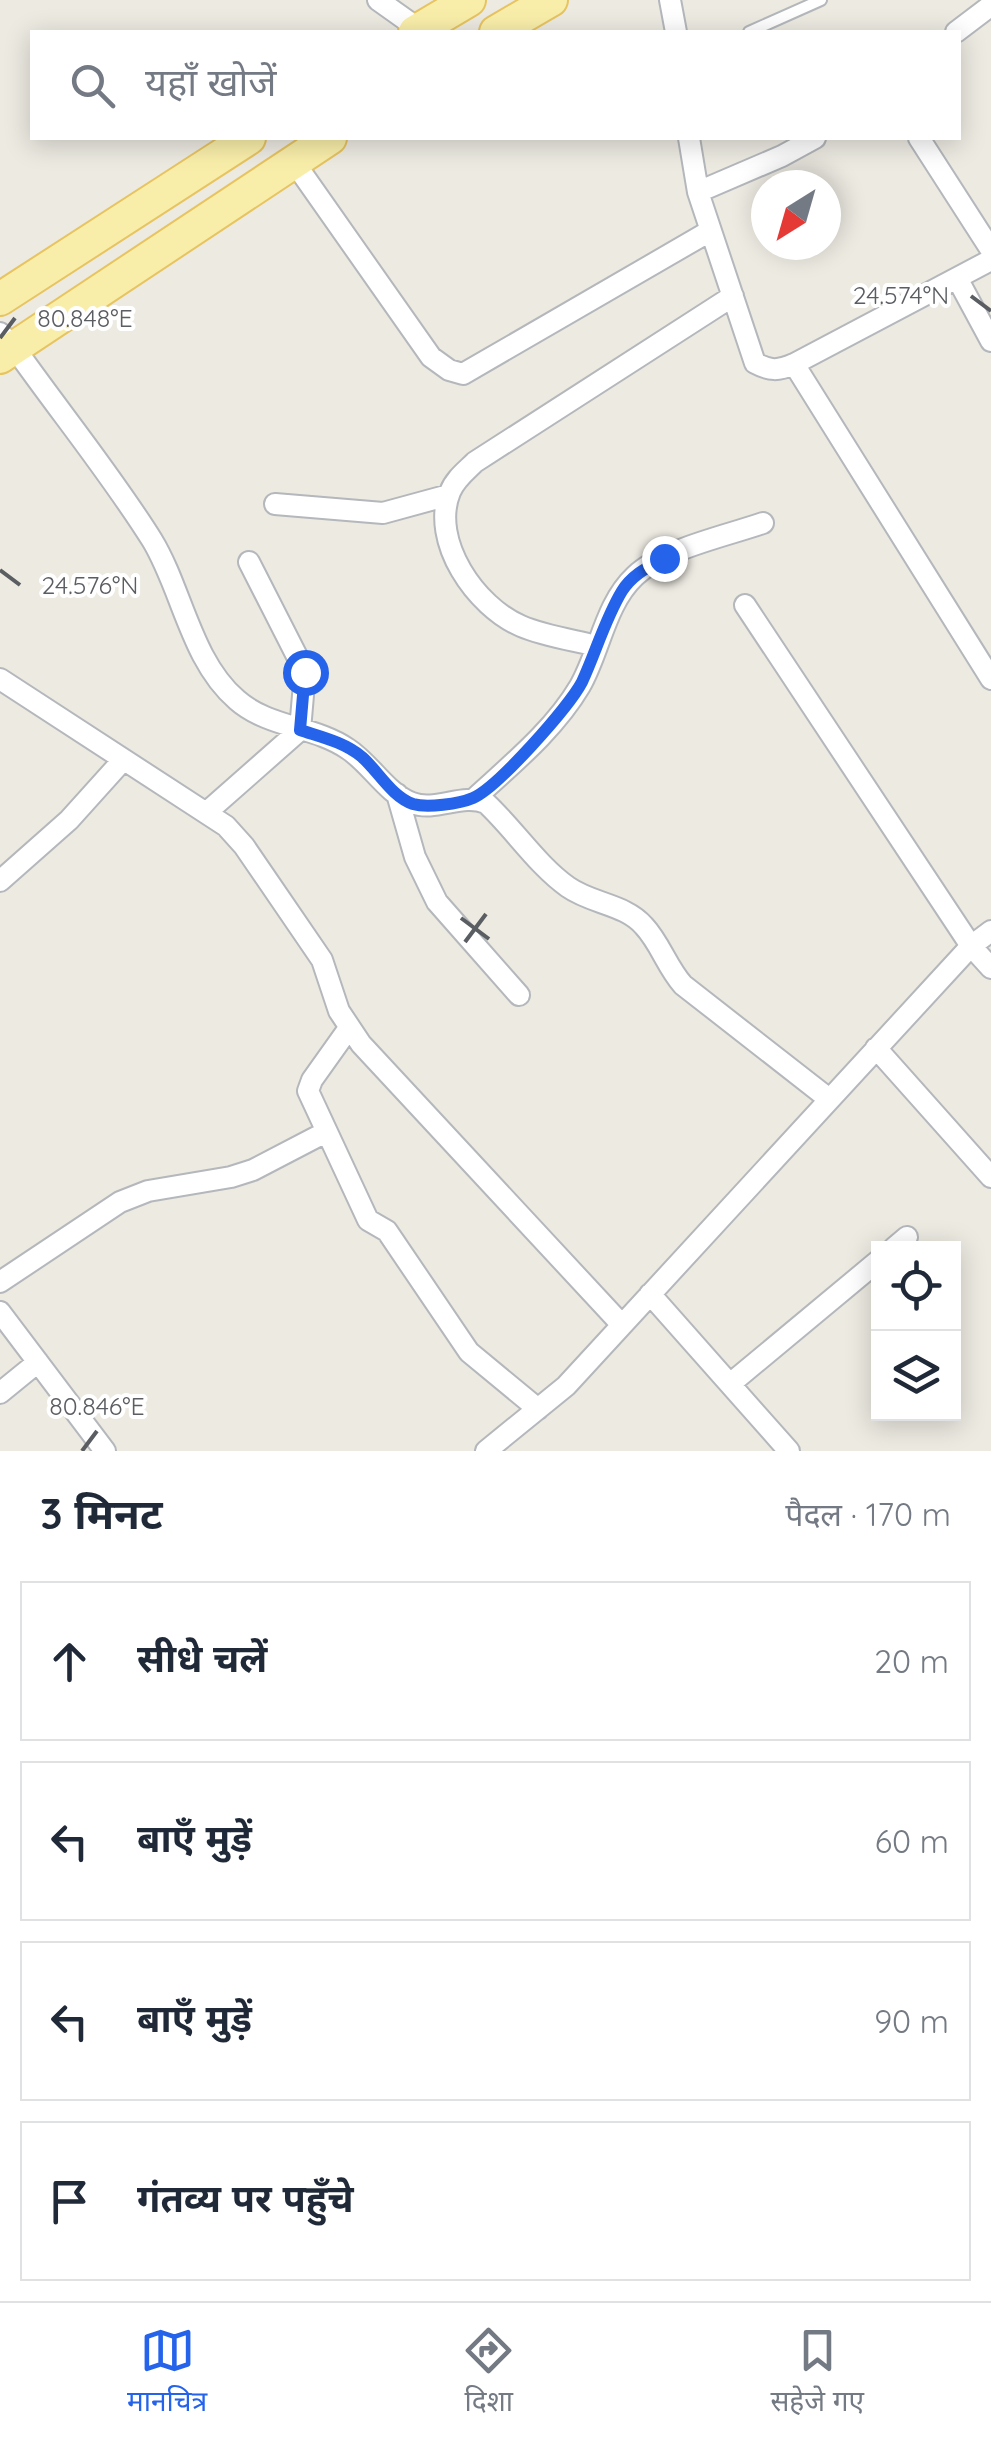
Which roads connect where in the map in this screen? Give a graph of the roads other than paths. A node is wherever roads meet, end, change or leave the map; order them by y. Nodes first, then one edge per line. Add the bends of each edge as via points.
1 (378, 0) edge
2 (469, 0) edge
3 (551, 0) edge
4 (670, 0) edge
5 (821, 0) edge
6 (989, 7) edge
7 (417, 30) edge
8 (423, 30) edge
9 (499, 30) edge
10 (676, 30) edge
11 (754, 30) edge
12 (959, 30) edge
13 (246, 140) edge
14 (327, 140) edge
15 (690, 140) edge
16 (811, 140) edge
17 (920, 140) edge
18 (294, 162) junction
19 (698, 192) junction
20 (710, 231) junction
21 (991, 250) edge
22 (991, 260) edge
23 (957, 278) junction
24 (733, 296) junction
25 (0, 299) edge
26 (991, 341) edge
27 (5, 346) edge
28 (794, 364) junction
29 (449, 495) junction
30 (275, 504) dead end
31 (762, 523) dead end
32 (249, 562) dead end
33 (745, 605) dead end
34 (598, 646) junction
35 (0, 679) edge
36 (991, 679) edge
37 (300, 730) junction
38 (123, 760) junction
39 (398, 794) junction
40 (475, 798) junction
41 (207, 812) junction
42 (0, 881) edge
43 (991, 931) edge
44 (971, 946) junction
45 (991, 968) edge
46 (519, 995) dead end
47 (349, 1028) junction
48 (876, 1048) junction
49 (830, 1099) junction
50 (326, 1132) junction
51 (991, 1177) edge
52 (871, 1267) edge
53 (0, 1282) edge
54 (650, 1294) junction
55 (0, 1312) edge
56 (622, 1325) junction
57 (38, 1362) junction
58 (730, 1384) junction
59 (0, 1393) edge
60 (538, 1408) junction
61 (105, 1451) edge
62 (486, 1451) edge
63 (789, 1451) edge

1 - 7 street
2 - 8 main road
3 - 9 main road
4 - 10 street
5 - 11 lane
6 - 12 street
13 - 25 main road
14 - 18 main road
15 - 19 street
16 - 19 street
17 - 21 street
18 - 20 street via 431,358 462,374
18 - 27 main road
19 - 20 street
20 - 24 street
22 - 23 street
23 - 26 street
23 - 28 street
24 - 28 street via 756,362 779,370
24 - 29 street via 475,462
27 - 37 street via 152,540 224,685 262,716
28 - 36 street
29 - 30 street via 383,513
29 - 34 street via 446,528 472,589 522,627
31 - 34 street via 638,573
32 - 37 street via 305,672
33 - 44 street
34 - 40 street via 564,709
35 - 38 street
37 - 39 street via 341,744
37 - 41 street
38 - 41 street
38 - 42 street via 70,820
39 - 40 street via 412,804
39 - 46 street via 430,889
40 - 49 street via 559,880 643,924 683,985
41 - 47 street via 244,846 322,960
43 - 44 street
44 - 45 street
44 - 48 street
47 - 50 street via 308,1091
47 - 56 street
48 - 49 street
48 - 51 street
49 - 54 street
50 - 53 street via 253,1170 120,1202
50 - 60 street via 368,1220 387,1231 469,1352
52 - 58 street
54 - 56 street
54 - 58 street
55 - 57 street
56 - 60 street
57 - 59 street
57 - 61 street
58 - 63 street
60 - 62 street

